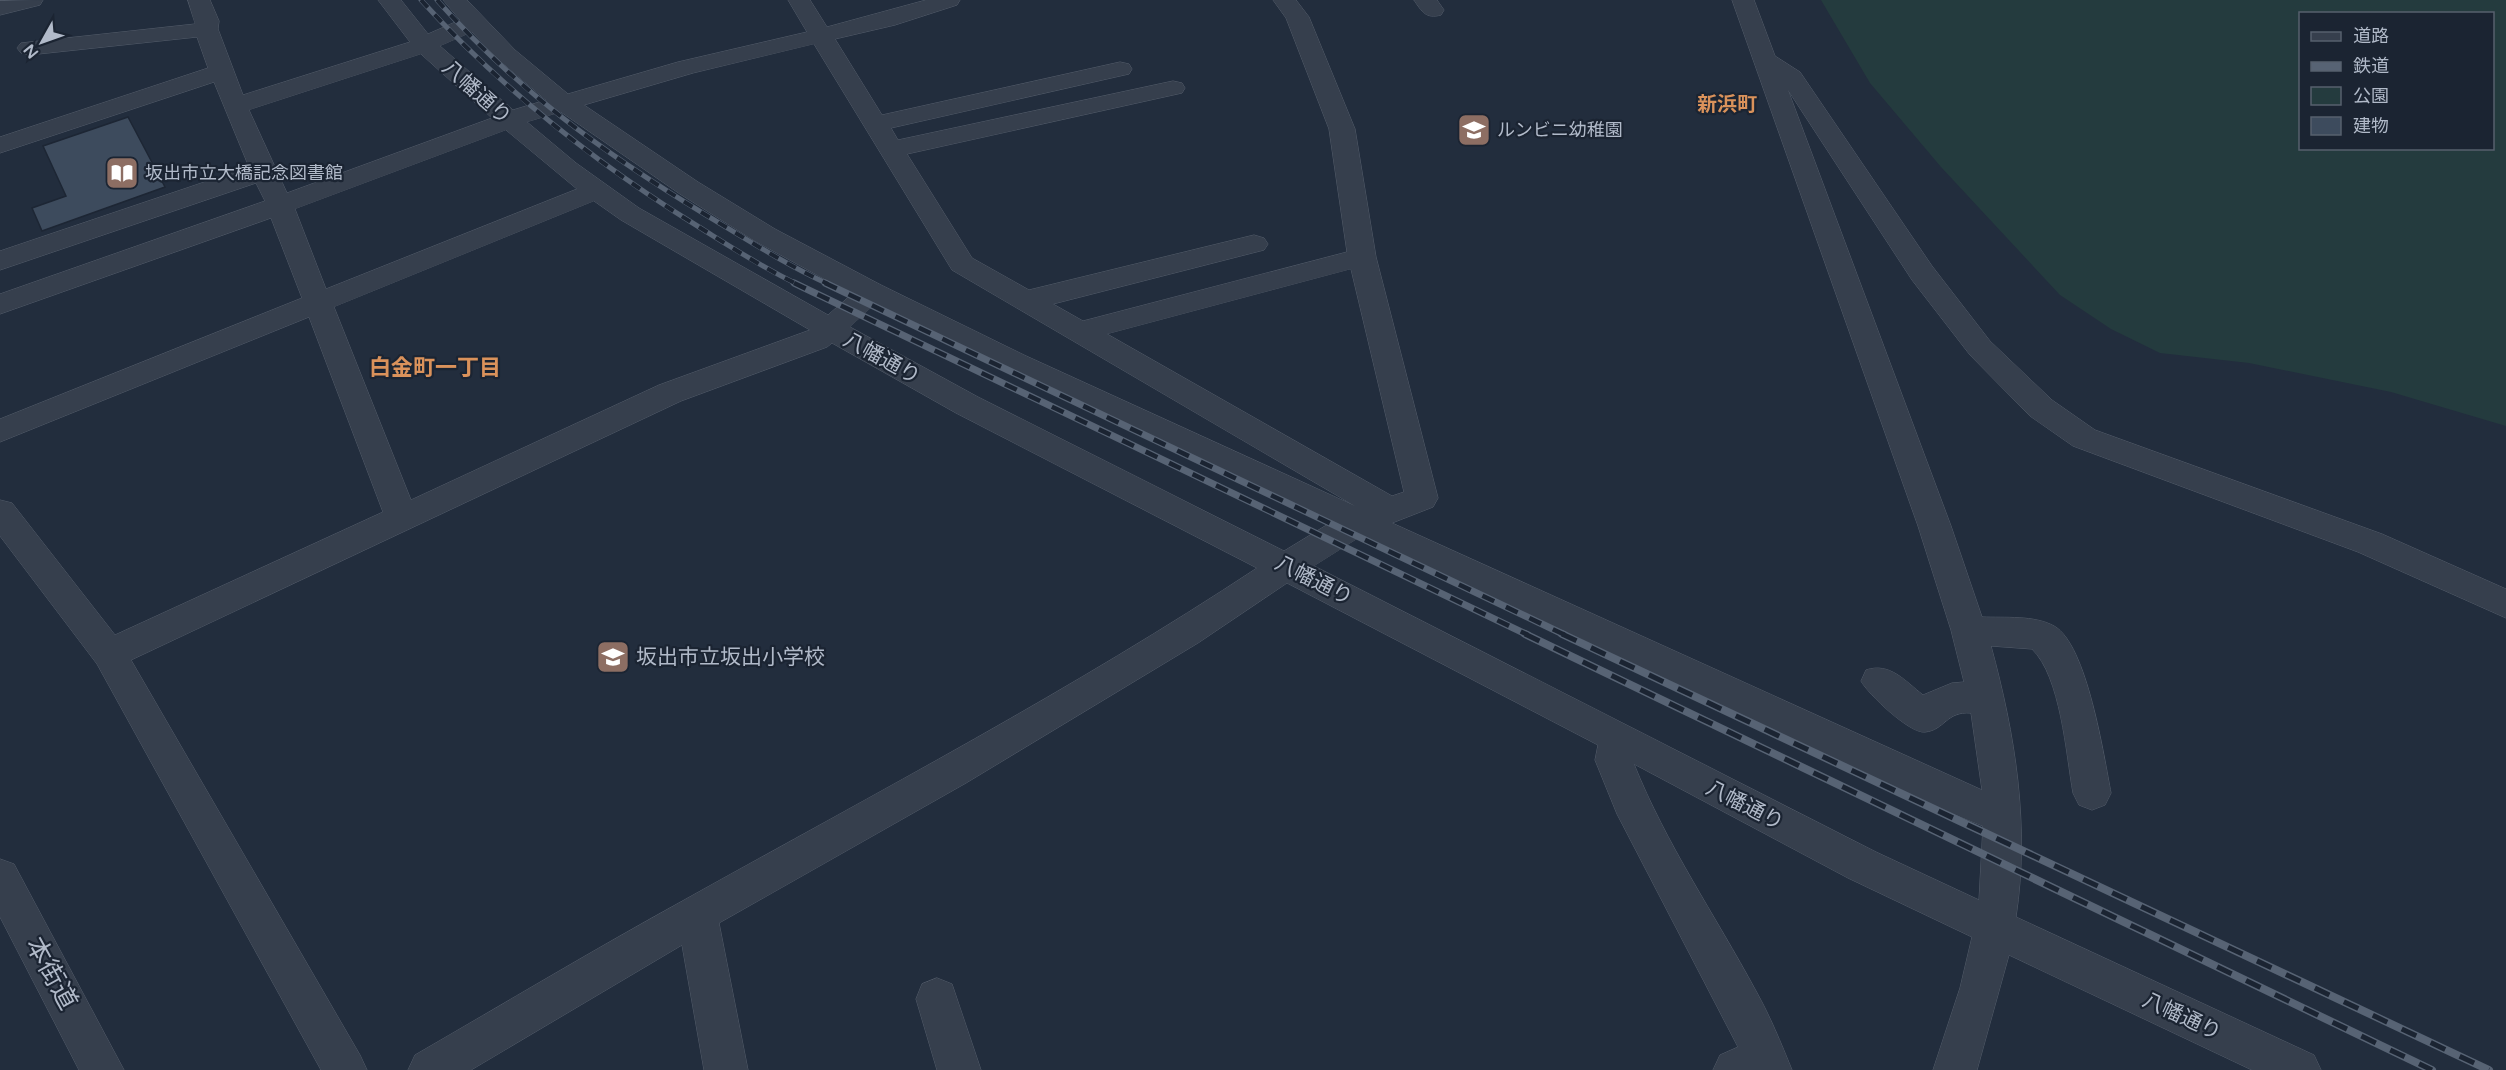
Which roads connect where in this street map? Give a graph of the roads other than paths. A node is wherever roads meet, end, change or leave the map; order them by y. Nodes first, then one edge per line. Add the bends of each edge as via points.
1 (32, 0) edge
2 (200, 0) edge
3 (389, 0) edge
4 (799, 0) edge
5 (949, 0) edge
6 (1284, 0) edge
7 (1743, 0) edge
8 (0, 8) edge
9 (464, 11) edge
10 (206, 29) junction
11 (823, 34) junction
12 (424, 44) junction
13 (29, 48) dead end
14 (1765, 60) junction
15 (1120, 69) dead end
16 (222, 71) junction
17 (1173, 88) dead end
18 (563, 102) junction
19 (235, 106) junction
20 (508, 122) junction
21 (876, 124) junction
22 (0, 145) edge
23 (892, 149) junction
24 (264, 171) junction
25 (596, 191) junction
26 (280, 206) junction
27 (1254, 244) dead end
28 (1362, 256) junction
29 (0, 261) edge
30 (872, 292) junction
31 (318, 301) junction
32 (1025, 301) junction
33 (0, 304) edge
34 (830, 329) junction
35 (1078, 332) junction
36 (0, 431) edge
37 (0, 512) edge
38 (1373, 516) junction
39 (402, 518) junction
40 (1286, 566) junction
41 (2506, 604) edge
42 (1970, 630) junction
43 (109, 654) junction
44 (1879, 681) dead end
45 (1986, 699) junction
46 (1617, 738) junction
47 (2092, 793) dead end
48 (2002, 816) junction
49 (0, 877) edge
50 (697, 914) junction
51 (1994, 928) junction
52 (937, 999) dead end
53 (1757, 1066) edge
54 (102, 1070) edge
55 (345, 1070) edge
56 (430, 1070) edge
57 (726, 1070) edge
58 (959, 1070) edge
59 (1955, 1070) edge
60 (2299, 1070) edge

1 - 8 street
2 - 10 street
3 - 12 street, 八幡通り
4 - 11 street
5 - 11 street via 887,20
6 - 28 street via 1297,18 1342,129
7 - 14 street
9 - 12 street
9 - 18 street via 507,55
10 - 13 street via 143,39 85,40
10 - 16 street
11 - 18 street
11 - 21 street
12 - 19 street
12 - 20 street, 八幡通り
14 - 41 street via 1791,76 1922,273 1980,348 2041,408 2084,438 2370,543
14 - 42 street
15 - 21 street
16 - 19 street
16 - 22 street
17 - 23 street
18 - 20 street
18 - 30 street via 765,235
19 - 24 street
20 - 25 street, 八幡通り
20 - 26 street
21 - 23 street
23 - 32 street via 962,264
24 - 26 street
24 - 29 street
25 - 31 street
25 - 34 street, 八幡通り
26 - 31 street
26 - 33 street
27 - 32 street
28 - 35 street
28 - 38 street via 1422,498
30 - 34 street
30 - 38 street
31 - 36 street
31 - 39 street
32 - 35 street
34 - 39 street via 817,340 670,393
34 - 40 street, 八幡通り via 967,405
35 - 38 street
37 - 43 street
38 - 40 street
38 - 48 street via 1927,785
39 - 43 street
40 - 46 street, 八幡通り
40 - 50 street via 1186,633 994,747
42 - 45 street
42 - 47 street via 2042,636 2055,647 2064,668
43 - 55 street
44 - 45 street via 1924,717 1941,700 1955,695
45 - 48 street
46 - 51 street, 八幡通り via 1852,860
46 - 53 street via 1614,760 1630,802 1742,1007
48 - 51 street via 2001,878
49 - 54 street, 本街道
50 - 56 street
50 - 57 street
51 - 59 street
51 - 60 street, 八幡通り
52 - 58 street

